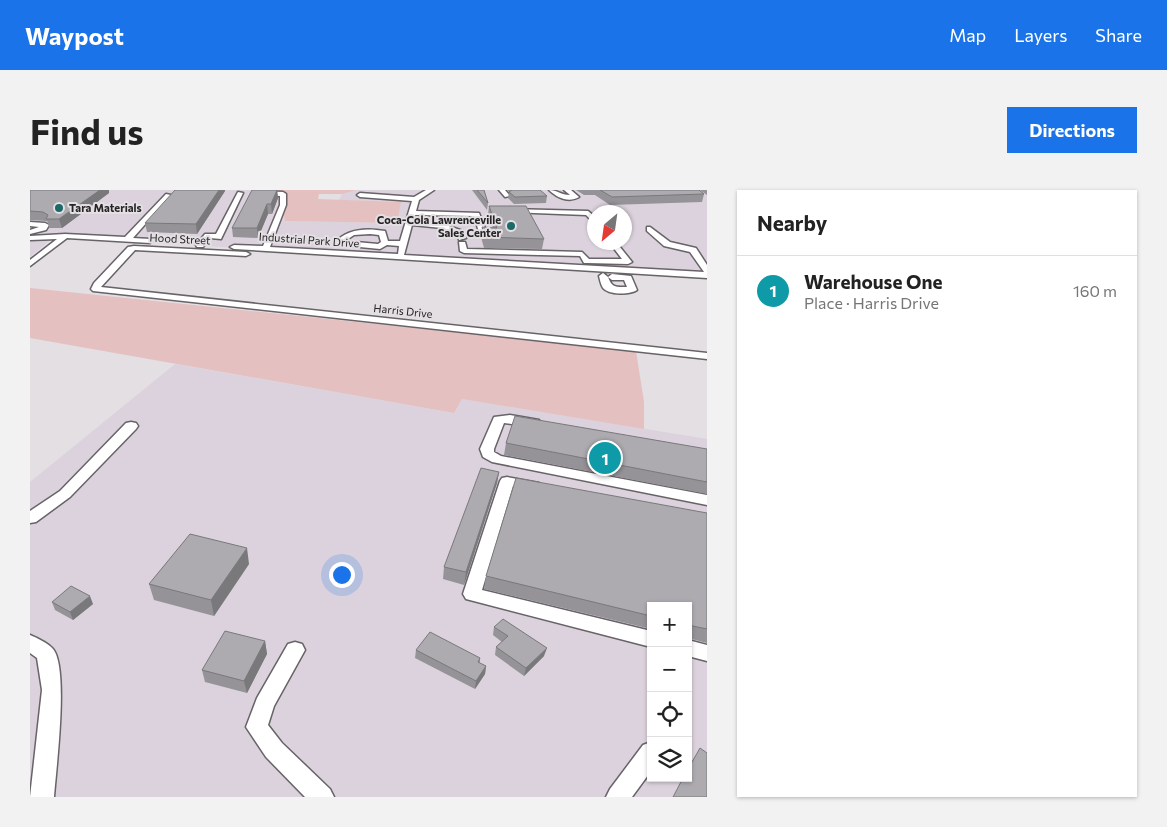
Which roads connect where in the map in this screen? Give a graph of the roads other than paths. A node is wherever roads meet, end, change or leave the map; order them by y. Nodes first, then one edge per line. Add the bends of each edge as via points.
1 (431, 190) edge
2 (552, 190) edge
3 (567, 190) edge
4 (240, 193) dead end
5 (254, 193) edge
6 (168, 195) edge
7 (360, 195) dead end
8 (576, 197) junction
9 (416, 199) junction
10 (561, 202) dead end
11 (456, 210) junction
12 (503, 211) edge
13 (413, 213) junction
14 (587, 213) edge
15 (458, 222) dead end
16 (409, 223) junction
17 (30, 224) edge
18 (650, 229) dead end
19 (30, 232) edge
20 (134, 232) junction
21 (483, 233) edge
22 (65, 236) junction
23 (30, 238) edge
24 (104, 239) junction
25 (127, 240) junction
26 (236, 241) edge
27 (385, 243) junction
28 (404, 244) junction
29 (200, 245) junction
30 (268, 245) junction
31 (248, 250) junction
32 (618, 250) edge
33 (696, 255) junction
34 (707, 255) edge
35 (399, 257) junction
36 (30, 264) edge
37 (707, 271) edge
38 (707, 275) edge
39 (96, 289) joint
40 (707, 356) edge
41 (544, 425) edge
42 (131, 426) dead end
43 (545, 488) edge
44 (707, 500) edge
45 (30, 518) edge
46 (647, 638) edge
47 (30, 643) edge
48 (692, 649) edge
49 (295, 650) dead end
50 (707, 653) edge
51 (647, 757) edge
52 (42, 797) edge
53 (322, 797) edge
54 (618, 797) edge

1 - 9 street
2 - 8 street via 560,197
3 - 8 street
4 - 29 street via 218,237 208,236
5 - 30 street via 283,194 283,205
6 - 20 street
7 - 9 street
8 - 10 street via 583,203
9 - 13 street
11 - 13 street
11 - 15 street
11 - 21 street via 476,210 476,222
12 - 14 street
13 - 16 street
16 - 28 street
16 - 32 street via 443,226 460,233 464,252 582,254 587,261 628,262
17 - 19 street via 45,225
18 - 33 street via 667,244 693,250
20 - 24 street via 116,232
20 - 25 street
22 - 23 street, Industrial Park Drive
22 - 24 street, Industrial Park Drive
22 - 36 street
24 - 25 street, Industrial Park Drive
25 - 29 street, Industrial Park Drive
26 - 30 street
27 - 27 street via 380,247 339,243 346,236 359,232 382,233
27 - 28 street
28 - 35 street
29 - 31 street, Industrial Park Drive
30 - 31 street, Industrial Park Drive
30 - 35 street, Industrial Park Drive
31 - 39 street, Hood Street via 134,248 97,284
33 - 34 street
33 - 37 street
35 - 38 street, Industrial Park Drive via 514,264 515,270 520,271
39 - 40 street, Harris Drive
41 - 44 street via 499,420 488,454 497,459
42 - 45 street via 65,494
43 - 46 street via 507,481 472,594
47 - 52 street via 46,654 52,690
48 - 50 street
49 - 53 street via 264,704 257,727 274,750
51 - 54 street

